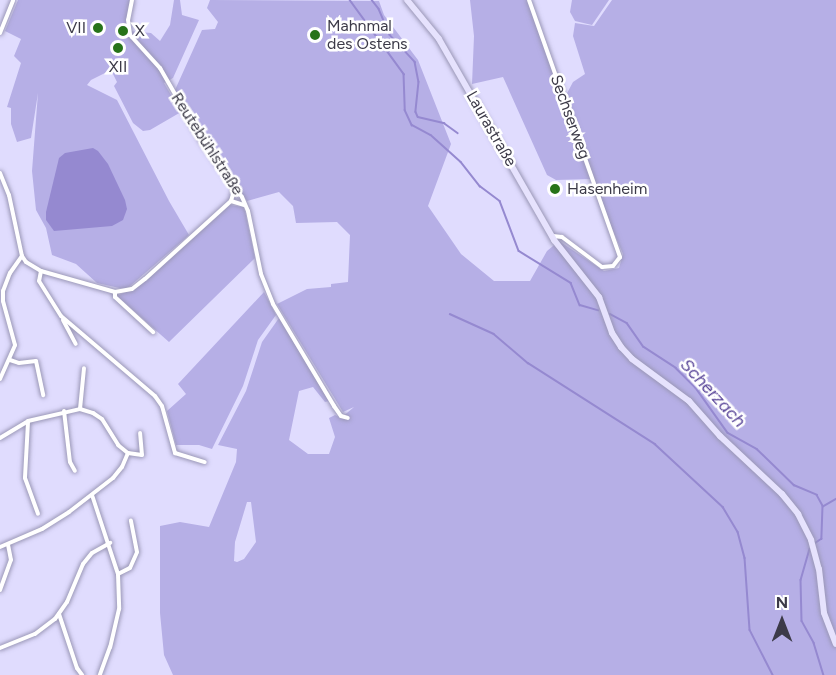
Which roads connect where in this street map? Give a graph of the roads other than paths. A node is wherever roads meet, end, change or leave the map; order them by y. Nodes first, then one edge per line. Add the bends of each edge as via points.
1 (13, 0) edge
2 (132, 0) edge
3 (407, 0) edge
4 (529, 0) edge
5 (0, 33) edge
6 (0, 173) edge
7 (2, 184) edge
8 (235, 187) junction
9 (231, 201) junction
10 (245, 205) junction
11 (552, 237) junction
12 (22, 256) junction
13 (41, 271) junction
14 (115, 292) junction
15 (61, 316) junction
16 (153, 332) dead end
17 (76, 344) dead end
18 (10, 360) junction
19 (84, 368) dead end
20 (0, 379) edge
21 (43, 395) dead end
22 (80, 410) junction
23 (64, 411) junction
24 (348, 418) dead end
25 (28, 421) junction
26 (140, 433) dead end
27 (0, 438) edge
28 (128, 453) junction
29 (205, 462) dead end
30 (75, 471) dead end
31 (92, 495) junction
32 (38, 514) dead end
33 (131, 521) dead end
34 (110, 543) junction
35 (8, 544) junction
36 (0, 547) edge
37 (118, 574) junction
38 (0, 590) edge
39 (59, 614) junction
40 (836, 644) edge
41 (0, 648) edge
42 (82, 675) edge
43 (100, 675) edge

1 - 5 street
2 - 8 street, Reutebühlstraße via 130,35 160,68 202,141
3 - 11 street, Laurastraße via 439,39
4 - 11 street, Sechserweg via 620,257 613,266 602,267 562,237
6 - 7 street
7 - 12 street
8 - 9 street
8 - 10 street, Reutebühlstraße
9 - 10 street
9 - 14 street via 145,279 132,289
10 - 24 street, Reutebühlstraße via 261,274 273,304 334,406 341,416
11 - 40 street, Laurastraße via 600,297 621,347 689,401 798,514 813,546 824,614
12 - 13 street
12 - 18 street via 9,273 3,291 14,338
13 - 14 street
13 - 15 street via 39,281
14 - 16 street via 115,297
15 - 17 street
15 - 29 street via 154,396 162,406 175,453
18 - 20 street
18 - 21 street via 36,361
19 - 22 street
22 - 23 street
22 - 28 street via 102,419 118,445
23 - 25 street
23 - 30 street via 70,462
25 - 27 street
25 - 32 street via 25,478
26 - 28 street via 141,455
28 - 31 street via 122,467
31 - 34 street
31 - 35 street via 47,526
33 - 37 street via 137,552 130,567
34 - 37 street
34 - 39 street via 92,553 84,564
35 - 36 street
35 - 38 street via 11,560
37 - 43 street via 119,609
39 - 41 street via 35,634
39 - 42 street

